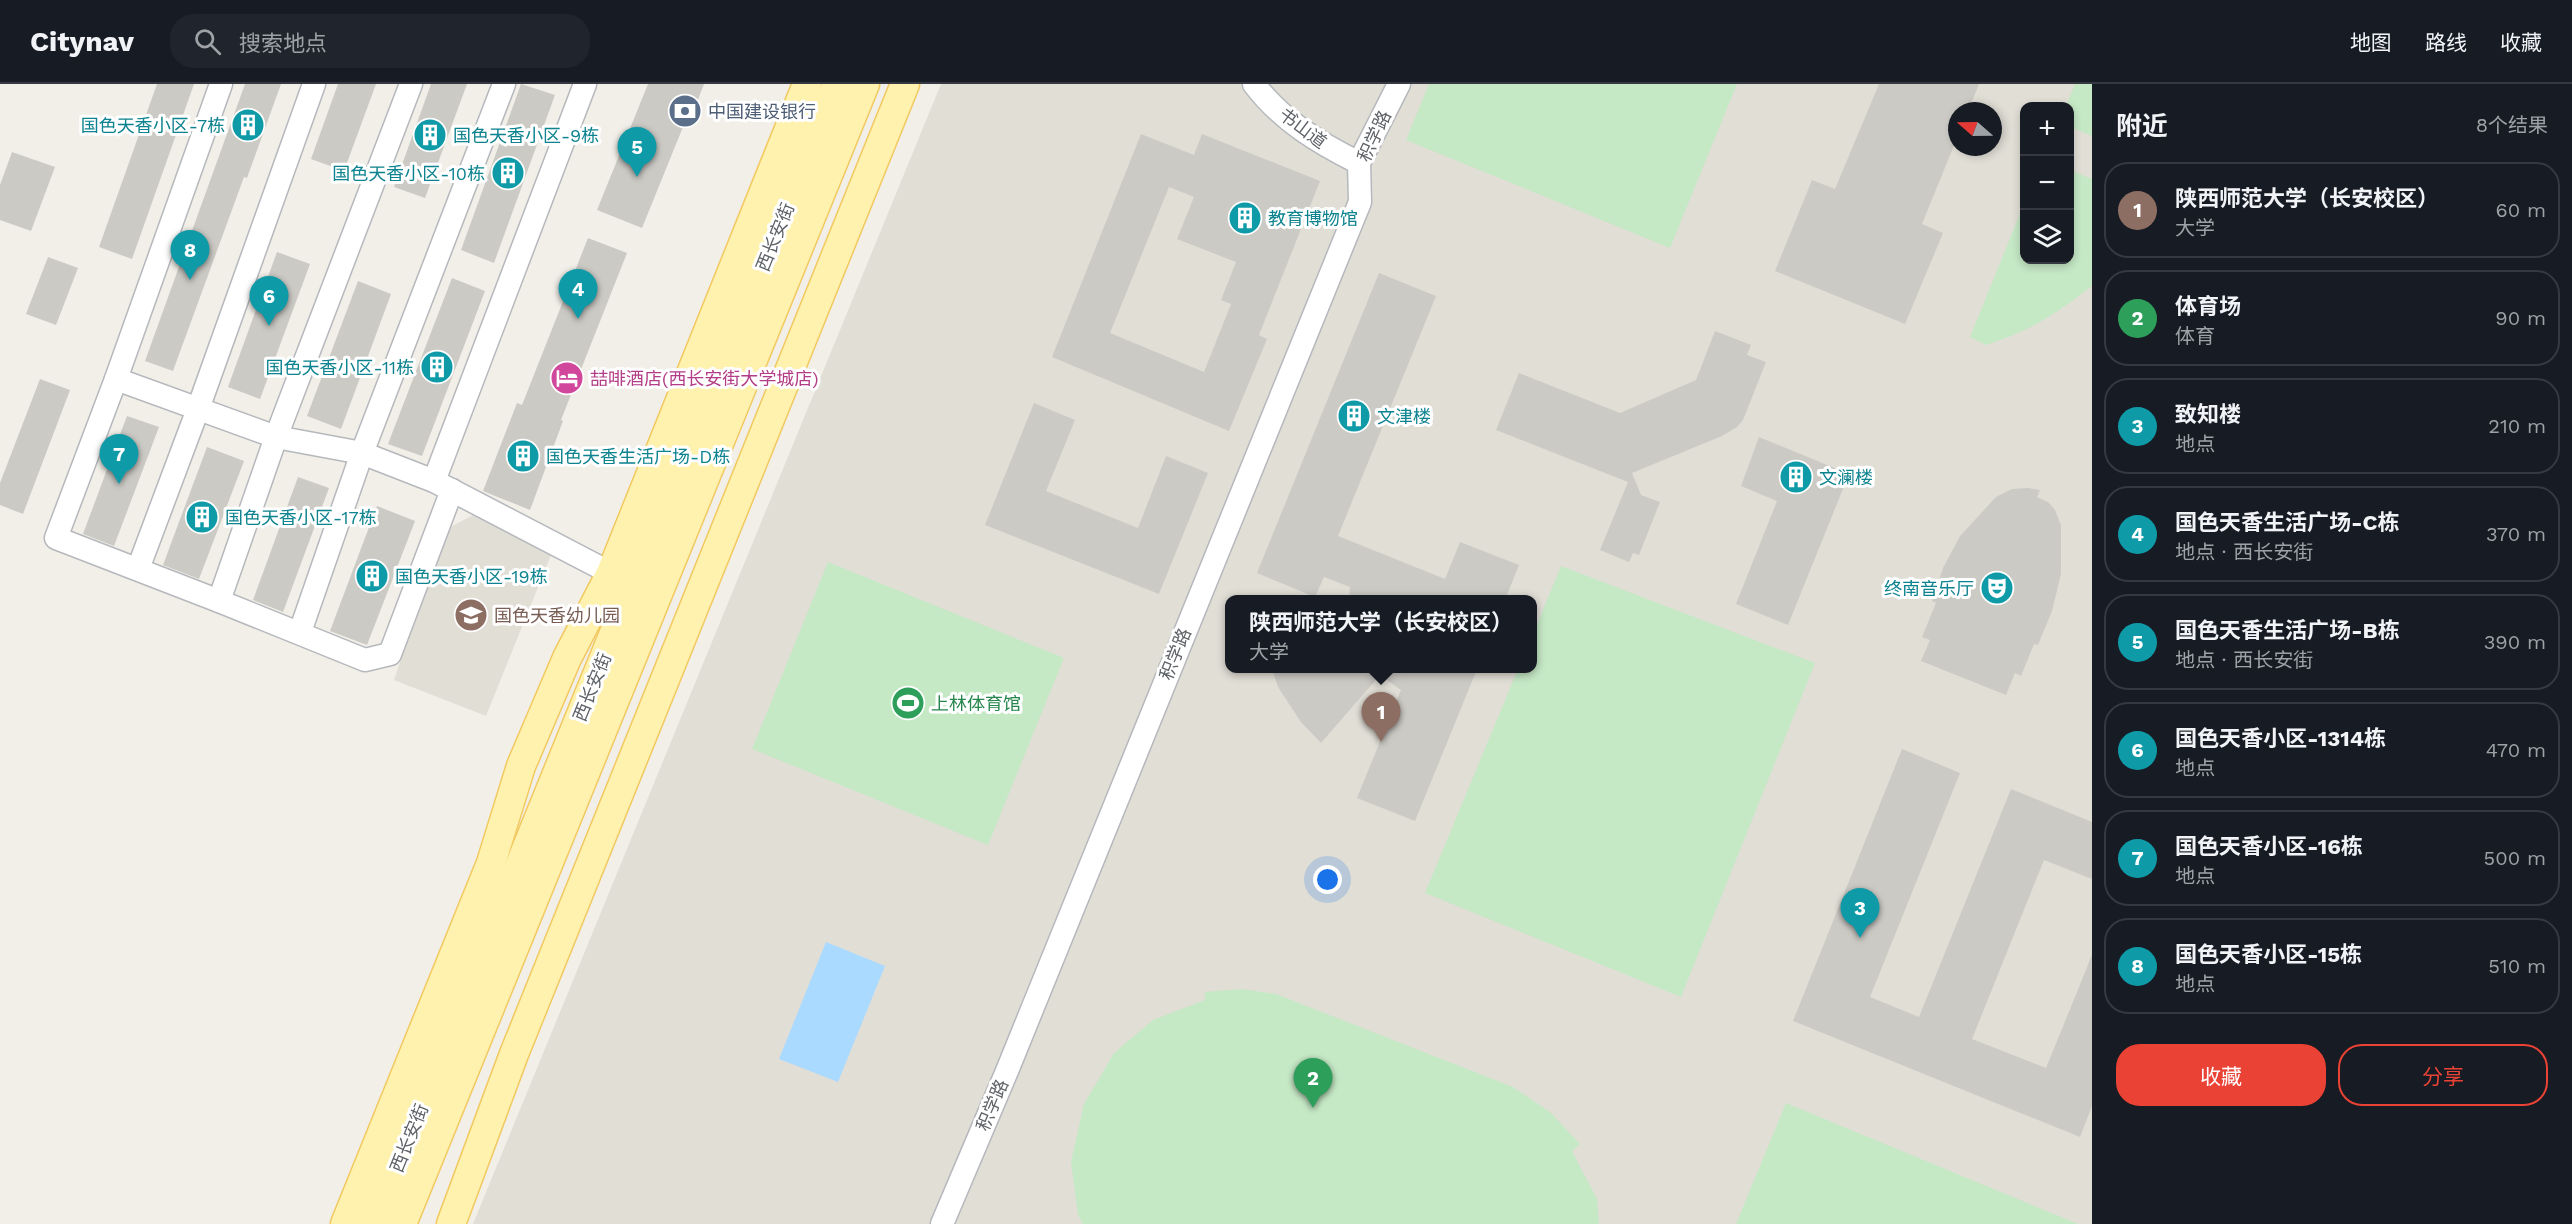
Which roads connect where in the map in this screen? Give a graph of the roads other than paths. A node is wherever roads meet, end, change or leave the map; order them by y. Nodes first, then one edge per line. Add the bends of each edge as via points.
1 (221, 84) edge
2 (314, 84) edge
3 (411, 84) edge
4 (504, 84) edge
5 (585, 84) edge
6 (807, 84) edge
7 (837, 84) edge
8 (865, 84) edge
9 (905, 84) edge
10 (1254, 84) edge
11 (1399, 84) edge
12 (1359, 163) junction
13 (116, 379) junction
14 (198, 410) junction
15 (276, 437) junction
16 (362, 453) junction
17 (443, 485) junction
18 (138, 569) junction
19 (622, 579) junction
20 (219, 601) junction
21 (300, 632) junction
22 (345, 1224) edge
23 (374, 1224) edge
24 (402, 1224) edge
25 (451, 1224) edge
26 (942, 1224) edge

1 - 13 street
2 - 14 street
3 - 15 street
4 - 16 street
5 - 17 street
6 - 19 main road
7 - 19 main road, 西长安街
8 - 24 main road, 西长安街
9 - 25 main road via 519,1043
10 - 12 street, 书山道 via 1288,120
11 - 12 street, 积学路
12 - 26 street, 积学路 via 1360,202
13 - 14 street
13 - 18 street via 56,538
14 - 15 street
14 - 18 street
15 - 16 street
15 - 20 street
16 - 17 street
16 - 21 street
17 - 19 street
17 - 21 street via 390,654 365,660
18 - 20 street
19 - 22 main road via 567,658 521,766 491,863
19 - 23 main road, 西长安街
20 - 21 street

